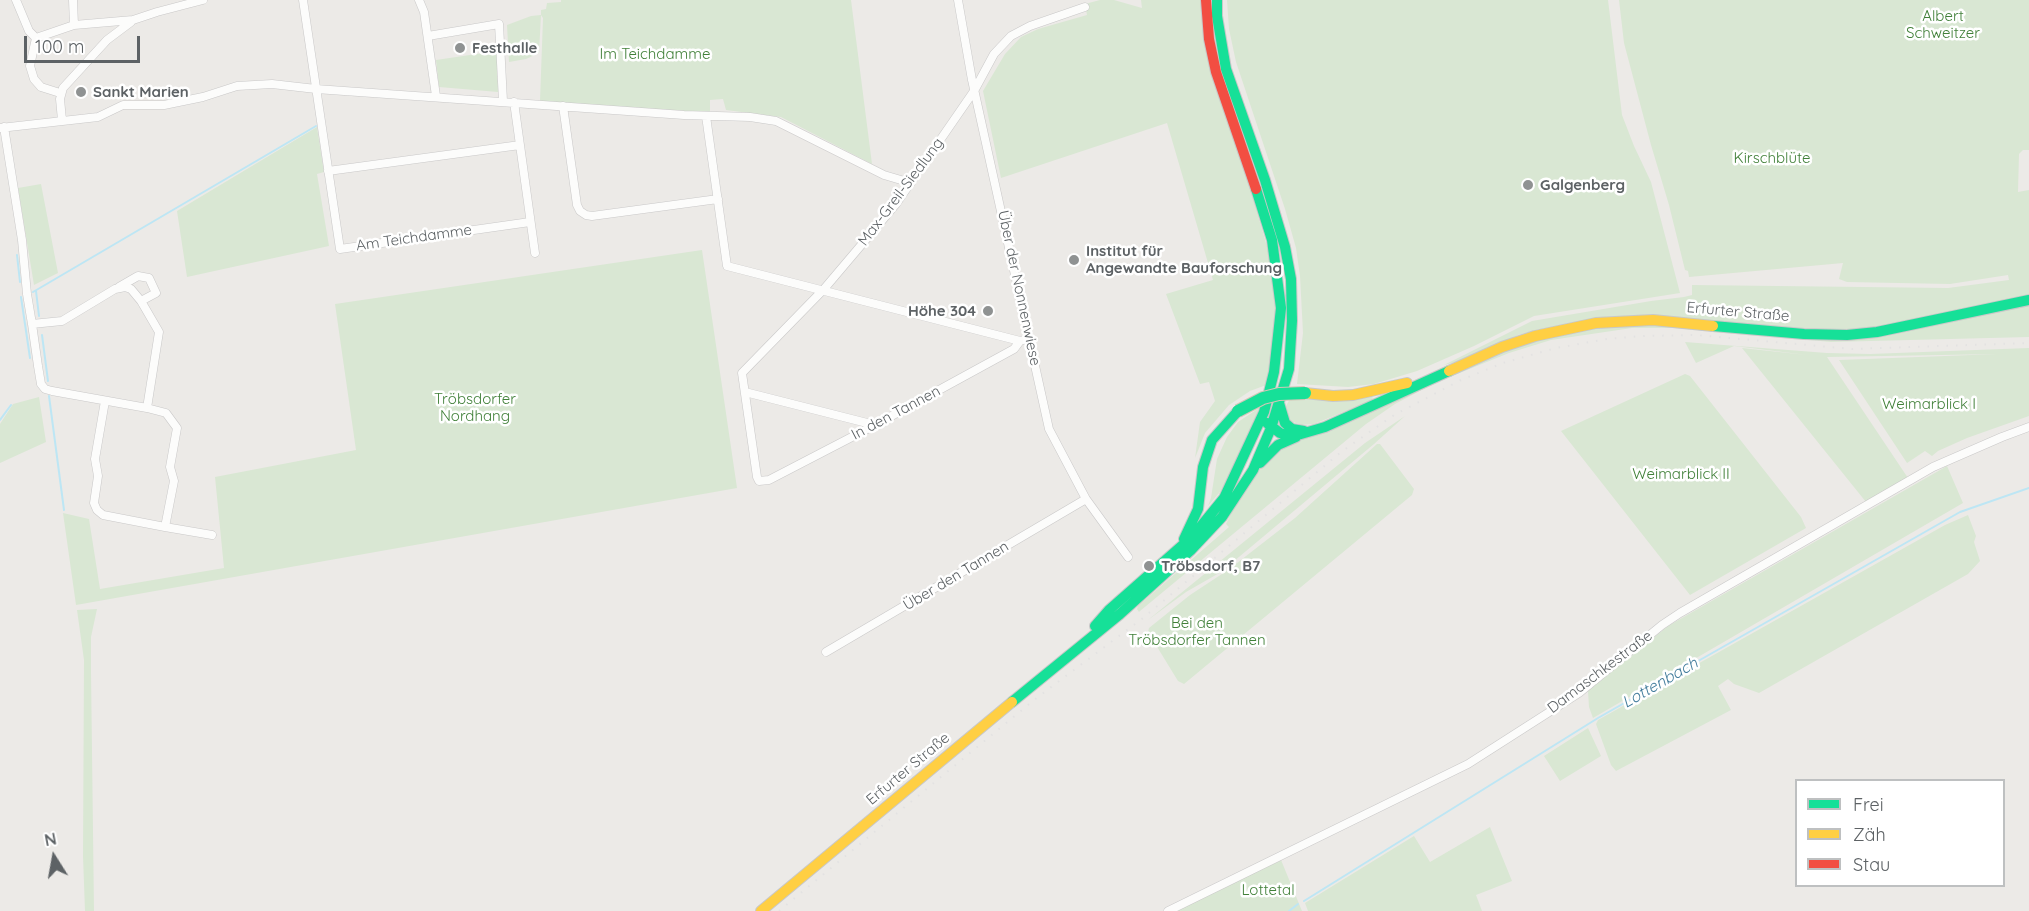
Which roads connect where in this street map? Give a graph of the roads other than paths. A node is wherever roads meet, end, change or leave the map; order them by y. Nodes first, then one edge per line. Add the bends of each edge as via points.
1 (16, 0) edge
2 (73, 0) edge
3 (203, 0) edge
4 (303, 0) edge
5 (419, 0) edge
6 (958, 0) edge
7 (1206, 0) edge
8 (1216, 0) edge
9 (1085, 7) dead end
10 (133, 20) junction
11 (74, 25) junction
12 (428, 36) junction
13 (36, 38) junction
14 (316, 89) junction
15 (974, 91) junction
16 (60, 93) junction
17 (436, 96) junction
18 (503, 101) junction
19 (514, 102) junction
20 (563, 106) junction
21 (706, 116) junction
22 (62, 120) junction
23 (2, 128) edge
24 (520, 145) junction
25 (328, 171) junction
26 (911, 183) junction
27 (718, 199) junction
28 (530, 222) junction
29 (535, 253) dead end
30 (115, 289) junction
31 (824, 289) junction
32 (2029, 300) edge
33 (141, 301) junction
34 (32, 324) junction
35 (1030, 338) junction
36 (1020, 341) junction
37 (1449, 371) junction
38 (746, 392) junction
39 (105, 401) junction
40 (1279, 402) junction
41 (147, 408) junction
42 (1264, 412) junction
43 (875, 425) junction
44 (1271, 428) junction
45 (2029, 428) edge
46 (1311, 431) junction
47 (1253, 470) junction
48 (759, 481) joint
49 (1086, 499) junction
50 (165, 526) junction
51 (212, 535) dead end
52 (1179, 549) junction
53 (1128, 558) dead end
54 (1074, 650) junction
55 (826, 652) dead end
56 (761, 911) edge
57 (1168, 911) edge

1 - 13 street
2 - 11 street
3 - 10 street
4 - 14 street, Am Teichdamme
5 - 12 street
6 - 15 street, Über der Nonnenwiese
7 - 42 main road, Erfurter Straße via 1216,72 1272,240 1279,286 1278,340
8 - 40 main road via 1226,69 1265,180 1291,279 1289,369
9 - 15 street, Max-Greil-Siedlung via 1011,36 994,54
10 - 11 street
10 - 16 street via 107,40
11 - 13 street
12 - 17 street
12 - 18 street via 499,24
13 - 16 street via 30,66 34,79 41,87
14 - 17 street
14 - 22 street via 245,85 179,103 123,105 98,117
14 - 25 street, Am Teichdamme
15 - 26 street, Max-Greil-Siedlung
15 - 35 street, Über der Nonnenwiese
16 - 22 street
17 - 18 street
18 - 19 street
19 - 20 street
19 - 24 street
20 - 21 street
20 - 27 street via 577,205 586,215
21 - 26 street via 776,121 876,171
21 - 27 street
22 - 23 street
23 - 34 street
24 - 25 street
24 - 28 street
25 - 28 street, Am Teichdamme via 340,249
26 - 31 street, Max-Greil-Siedlung
27 - 31 street via 728,266
28 - 29 street
30 - 33 street via 131,289
30 - 33 street via 138,276 149,278 156,293
30 - 34 street via 62,321
31 - 36 street
31 - 38 street, Max-Greil-Siedlung via 742,373
32 - 37 main road, Erfurter Straße via 1847,335 1653,320 1596,323 1520,341
33 - 41 street via 159,332
34 - 39 street via 41,384
35 - 36 street, In den Tannen
35 - 49 street, Über der Nonnenwiese via 1049,429
36 - 43 street, In den Tannen via 1014,348
37 - 46 main road
37 - 52 main road, bridge via 1362,394 1286,393 1263,398 1238,411 1212,440 1203,467 1197,509
38 - 43 street
38 - 48 street, Max-Greil-Siedlung
39 - 41 street
39 - 50 street via 95,459 97,510 103,515
40 - 44 main road
40 - 46 main road via 1285,423 1300,431
41 - 50 street via 166,412 177,428 170,467 174,481
42 - 44 main road
42 - 52 main road, Erfurter Straße via 1224,498
43 - 48 street, In den Tannen via 769,480
44 - 46 main road via 1290,436
44 - 47 main road
45 - 57 street, Damaschkestraße via 1934,467 1680,613 1579,693 1468,764
46 - 47 main road via 1278,445
47 - 54 main road, Erfurter Straße via 1221,517 1191,550
49 - 53 street, Über der Nonnenwiese
49 - 55 street, Über den Tannen
50 - 51 street
52 - 54 main road, Erfurter Straße via 1109,610
54 - 56 main road, Erfurter Straße

